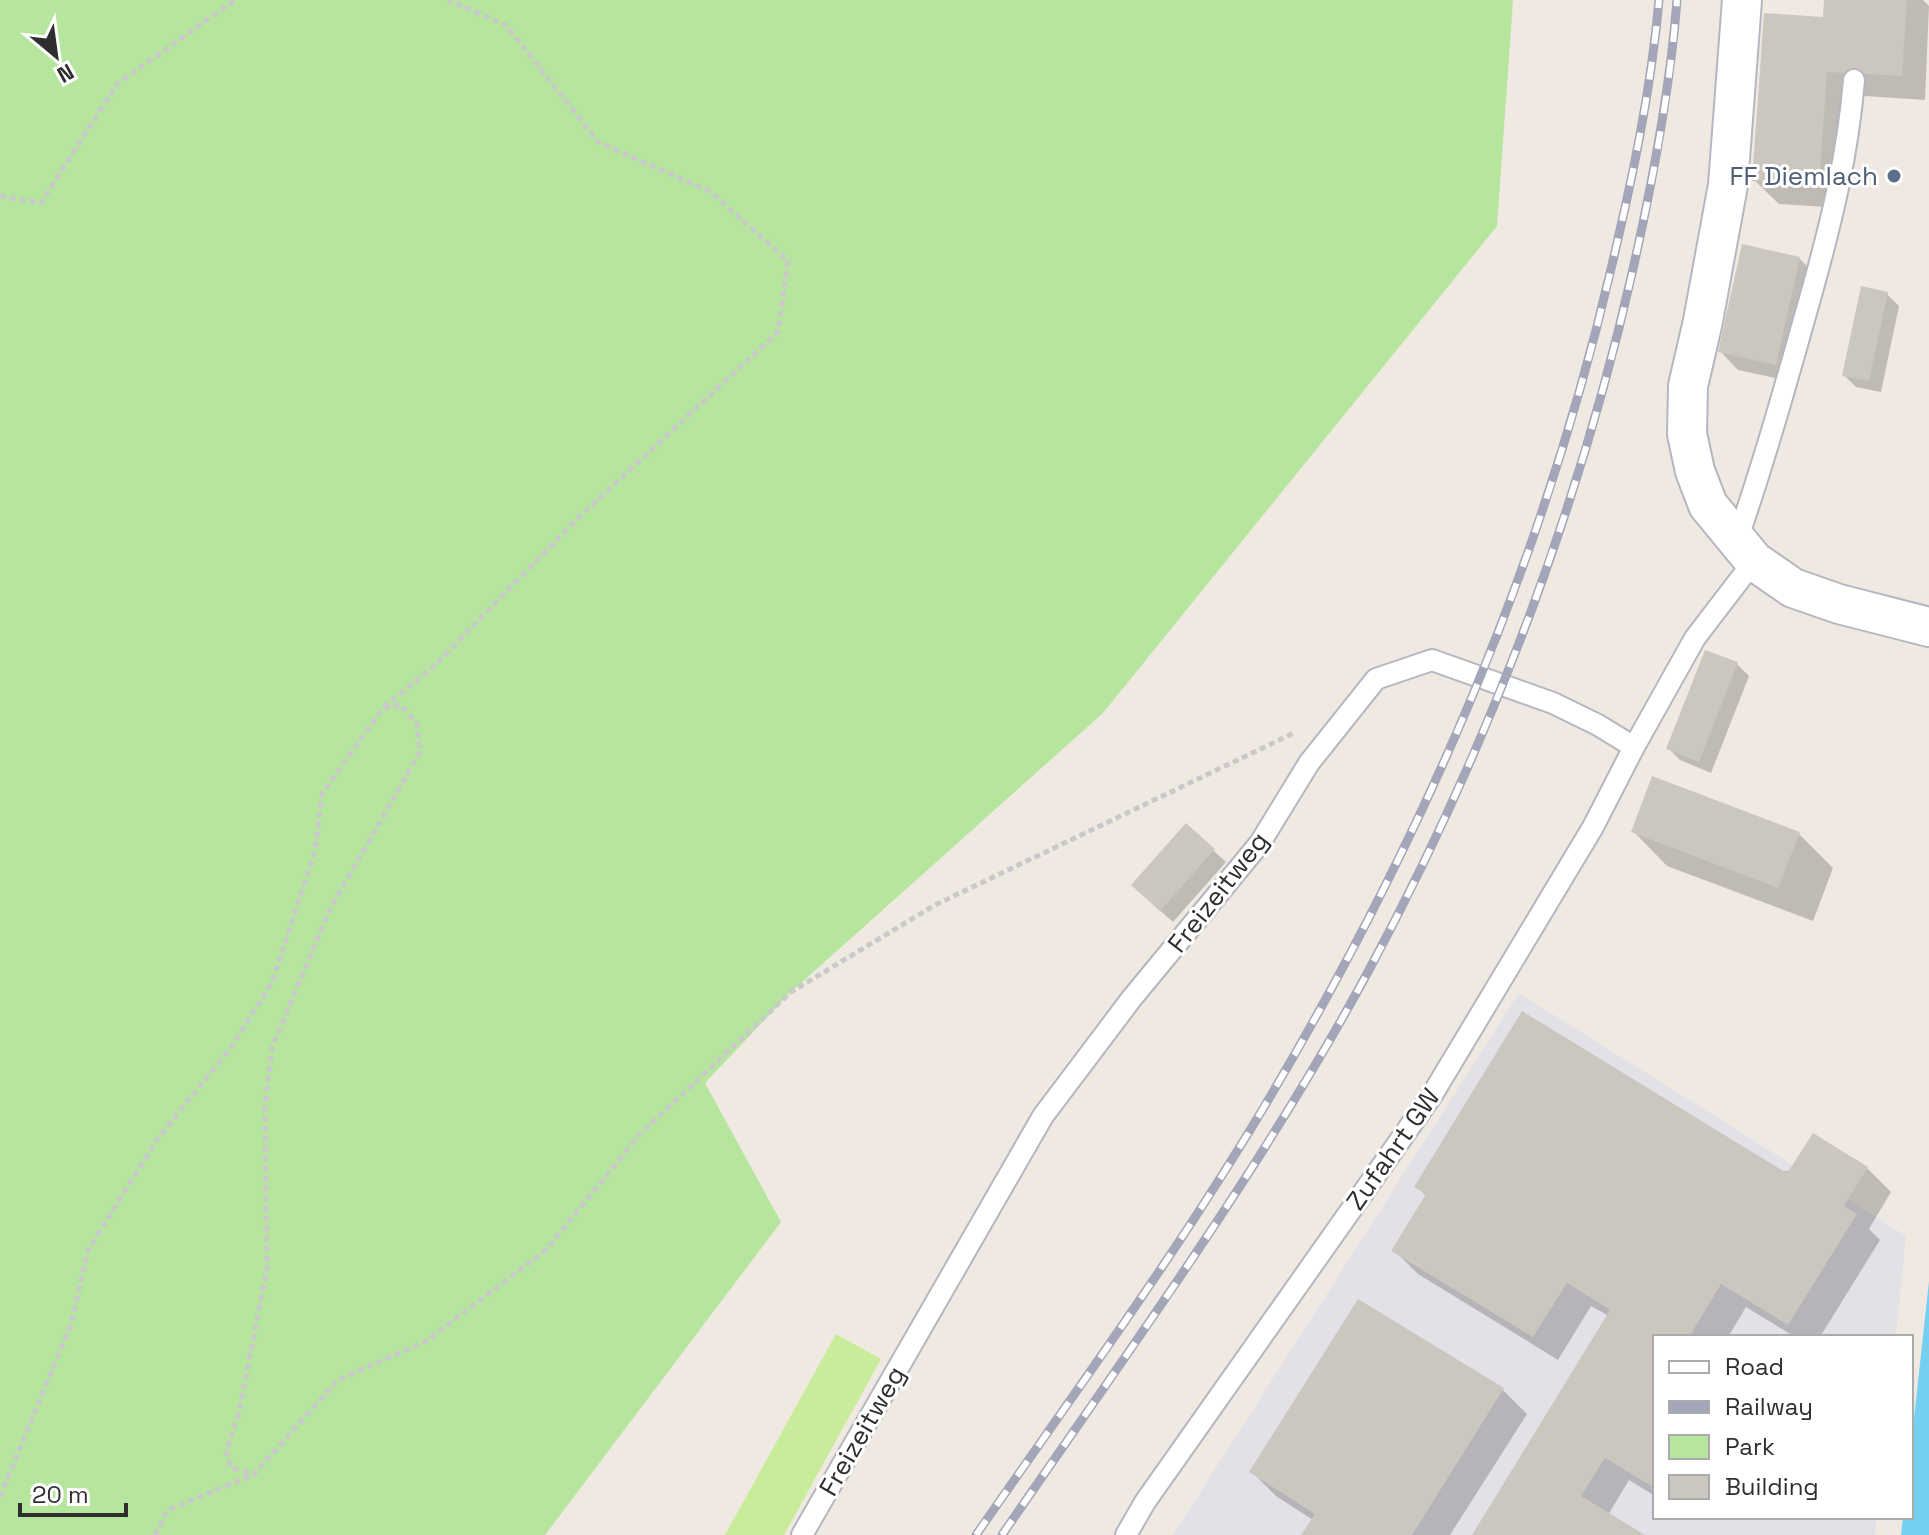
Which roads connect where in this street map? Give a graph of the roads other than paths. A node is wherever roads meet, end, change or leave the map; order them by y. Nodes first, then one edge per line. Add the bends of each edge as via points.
1 (1742, 0) edge
2 (1854, 80) dead end
3 (1745, 550) junction
4 (1922, 625) edge
5 (1634, 747) junction
6 (802, 1535) edge
7 (1126, 1535) edge

1 - 3 street via 1728,185 1688,386 1687,434 1708,505
2 - 3 lane via 1832,221
3 - 4 street via 1793,588
3 - 5 lane
5 - 6 lane, Freizeitweg via 1553,703 1432,660 1376,679 1309,763 1260,843 1043,1116
5 - 7 lane, Zufahrt GW via 1593,827 1432,1095

